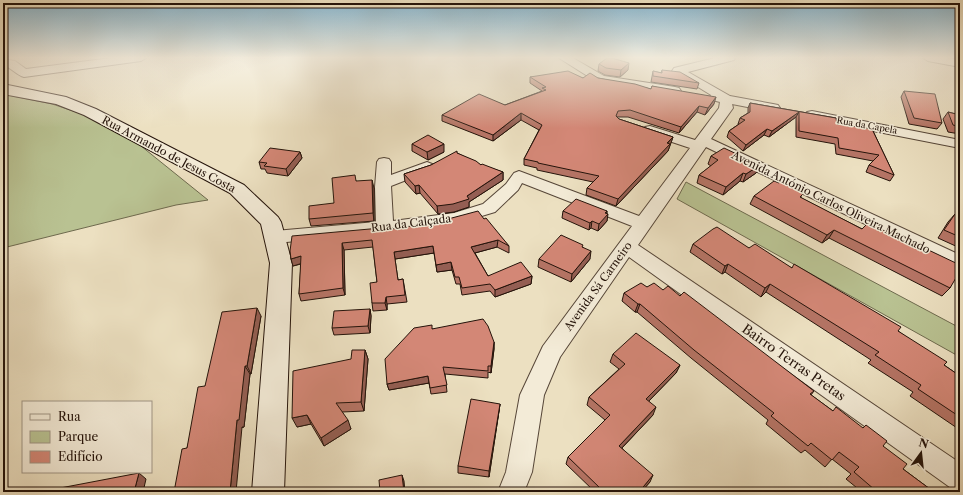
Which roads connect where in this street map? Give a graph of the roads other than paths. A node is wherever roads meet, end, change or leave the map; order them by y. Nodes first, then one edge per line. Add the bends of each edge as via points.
1 (614, 81) edge
2 (695, 81) edge
3 (3, 89) edge
4 (726, 99) junction
5 (638, 126) edge
6 (701, 143) junction
7 (960, 144) edge
8 (384, 162) dead end
9 (438, 162) edge
10 (383, 187) junction
11 (642, 224) junction
12 (384, 227) junction
13 (275, 237) junction
14 (627, 246) junction
15 (960, 263) edge
16 (960, 479) edge
17 (268, 492) edge
18 (511, 492) edge

1 - 4 street, Rua da Capela
2 - 4 street
3 - 13 street, Rua Armando de Jesus Costa via 60,100 90,112 237,189 271,222
4 - 6 street, Avenida Sá Carneiro via 726,108
4 - 7 street, Rua da Capela
5 - 6 street, Avenida António Carlos Oliveira Machado
6 - 11 street, Avenida Sá Carneiro
6 - 15 street, Avenida António Carlos Oliveira Machado
8 - 10 street
9 - 10 street via 385,183
10 - 12 street
11 - 12 street, Rua da Calçada via 519,176 512,187 489,208 455,218
11 - 14 street, Avenida Sá Carneiro
12 - 13 street, Rua da Calçada
13 - 17 street, Rua Armando de Jesus Costa via 281,262
14 - 16 street, Bairro Terras Pretas
14 - 18 street, Avenida Sá Carneiro via 551,352 532,395 519,472

